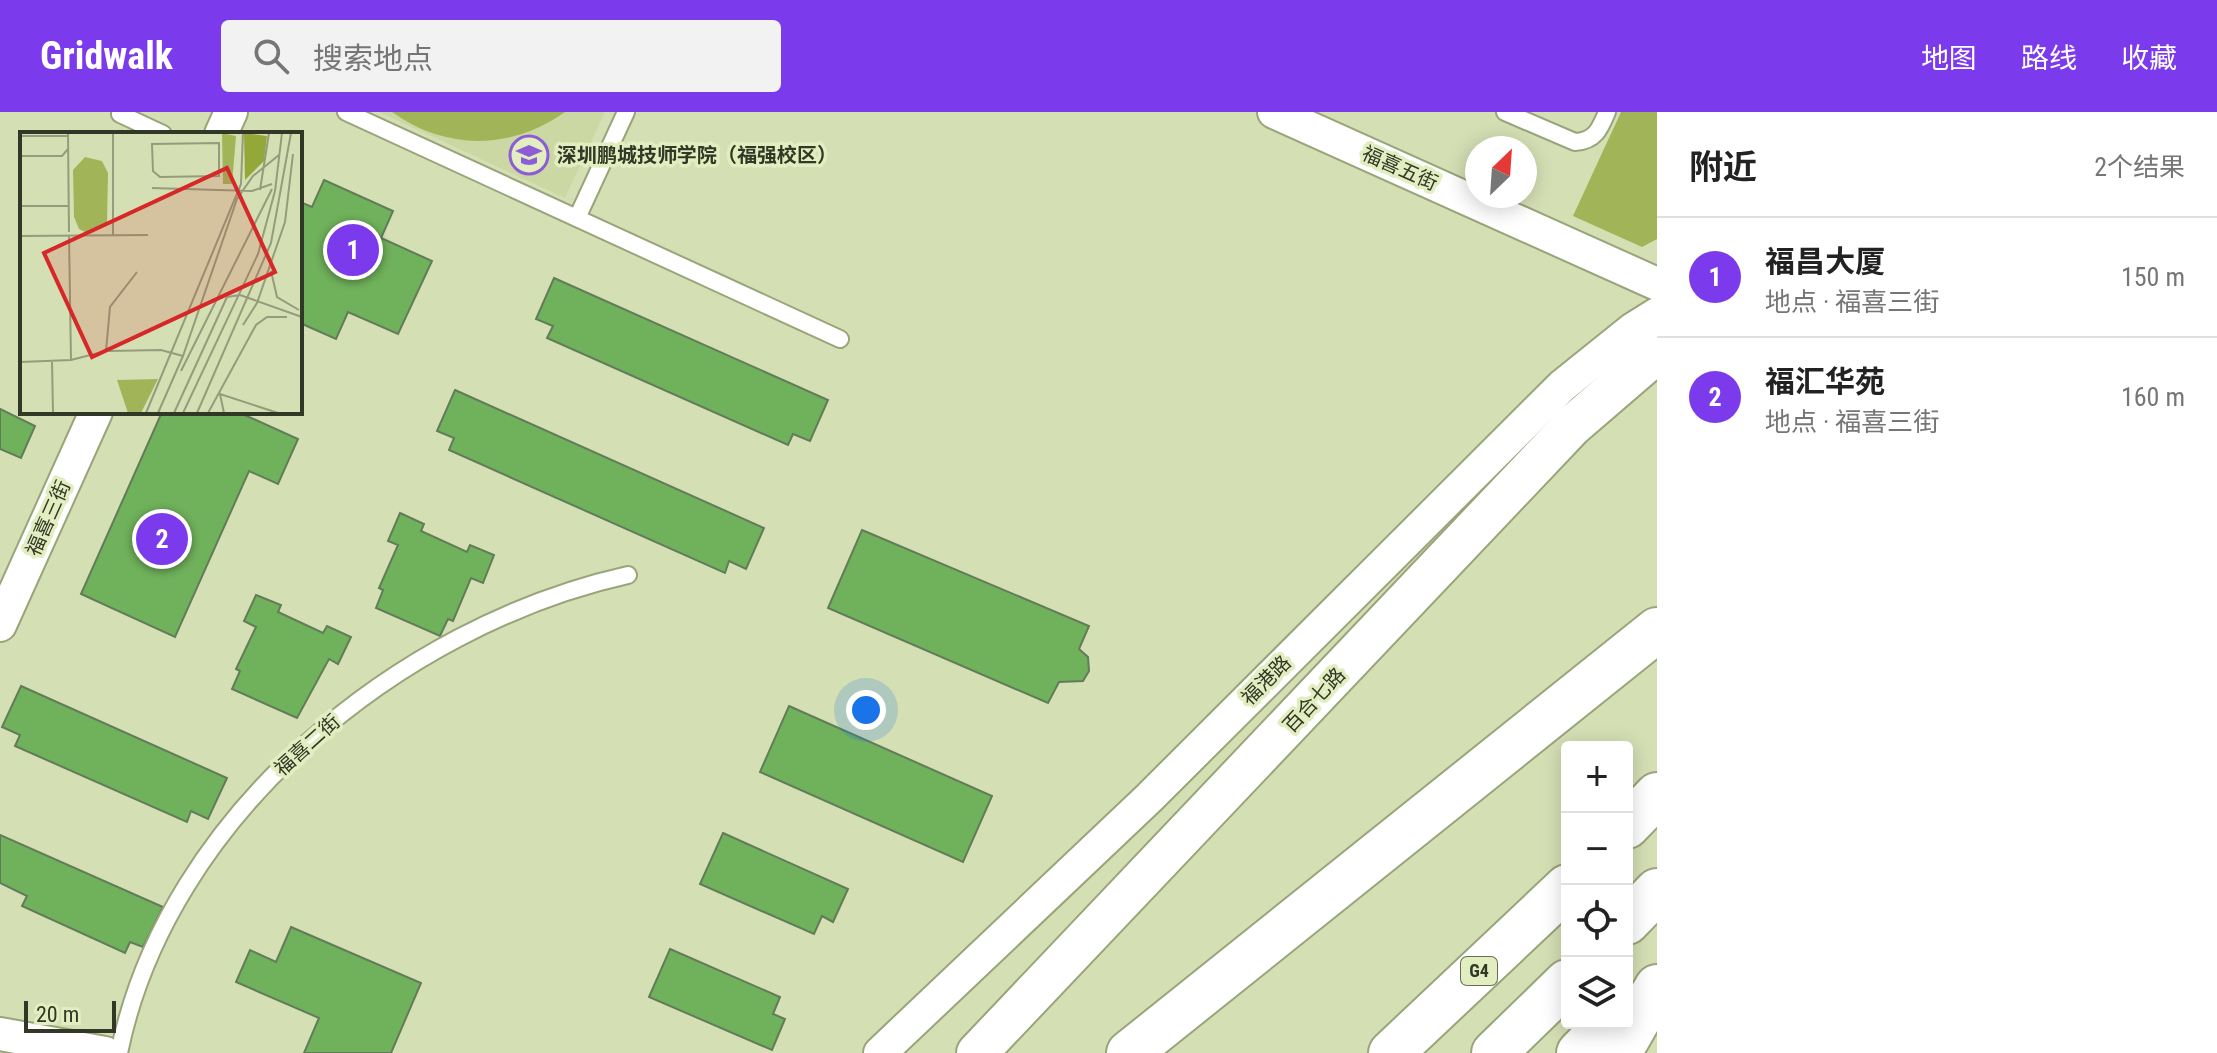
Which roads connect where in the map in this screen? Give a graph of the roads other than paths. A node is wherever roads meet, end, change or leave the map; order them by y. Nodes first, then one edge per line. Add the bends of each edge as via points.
1 (231, 112) edge
2 (346, 112) edge
3 (626, 112) edge
4 (1274, 112) edge
5 (1505, 112) edge
6 (1607, 112) edge
7 (120, 114) dead end
8 (159, 132) edge
9 (222, 132) edge
10 (577, 218) junction
11 (1657, 284) edge
12 (1657, 314) edge
13 (840, 339) dead end
14 (1657, 353) edge
15 (95, 414) edge
16 (628, 575) dead end
17 (0, 625) edge
18 (1657, 630) edge
19 (1657, 795) edge
20 (1633, 820) edge
21 (1657, 891) edge
22 (1561, 893) edge
23 (1633, 916) edge
24 (1657, 972) edge
25 (1657, 987) edge
26 (1561, 988) edge
27 (1633, 997) edge
28 (1602, 1029) edge
29 (0, 1034) edge
30 (105, 1053) edge
31 (119, 1053) edge
32 (880, 1053) edge
33 (977, 1053) edge
34 (1129, 1053) edge
35 (1391, 1053) edge
36 (1494, 1053) edge
37 (1579, 1053) edge
38 (1619, 1053) edge

1 - 9 street
2 - 10 lane
3 - 10 lane
4 - 11 street, 福喜五街
5 - 6 lane via 1575,142 1587,142 1598,133
7 - 8 lane
10 - 13 lane
12 - 32 street, 福港路 via 1562,386 1149,798
14 - 33 street, 百合七路 via 1572,426
15 - 17 street, 福喜三街
16 - 31 lane, 福喜二街 via 591,583 478,629 397,674 309,740 263,787 178,898 141,972
18 - 34 main road
19 - 20 main road
21 - 23 main road
22 - 35 main road, G4
24 - 27 main road
25 - 38 main road
26 - 36 main road
28 - 37 main road
29 - 30 street

